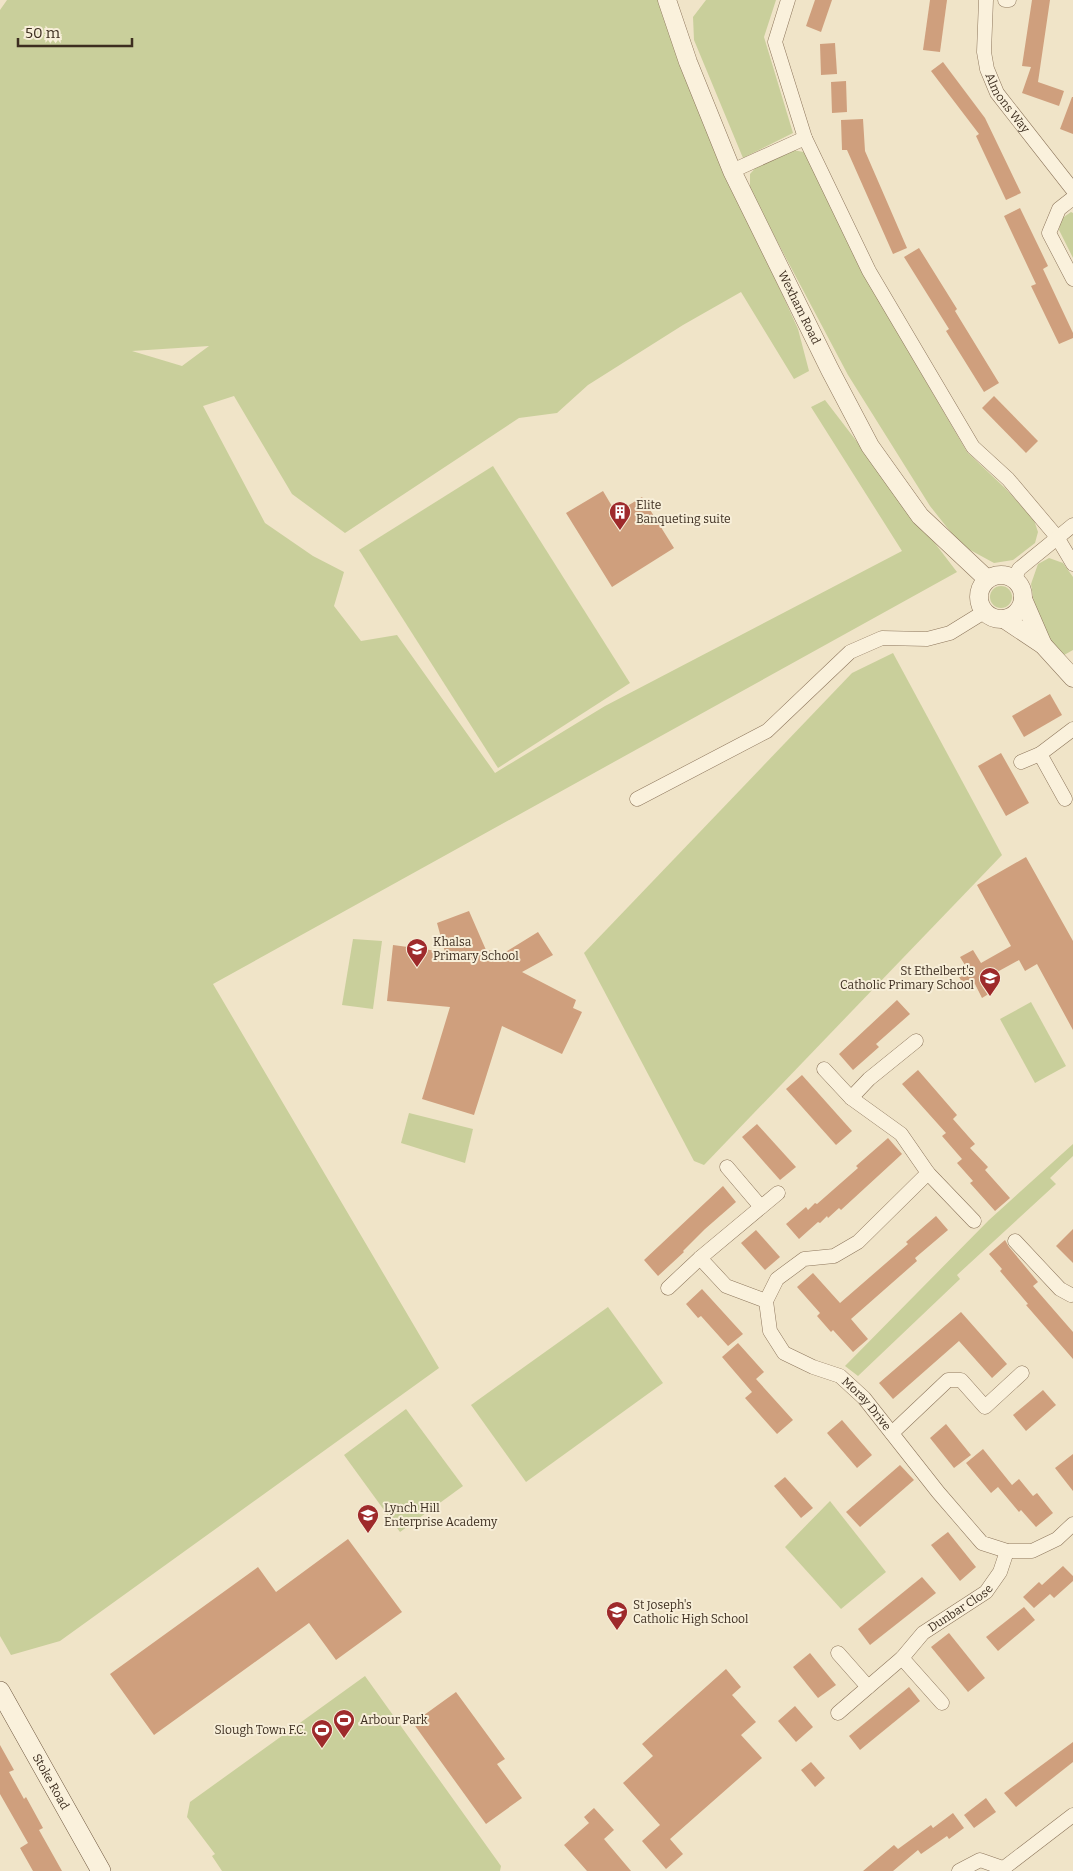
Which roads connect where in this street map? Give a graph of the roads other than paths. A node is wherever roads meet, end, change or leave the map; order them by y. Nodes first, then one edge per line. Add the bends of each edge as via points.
1 (788, 0) edge
2 (986, 0) edge
3 (1005, 0) edge
4 (1009, 0) edge
5 (671, 2) edge
6 (805, 138) junction
7 (732, 171) junction
8 (1073, 190) edge
9 (1073, 198) edge
10 (1073, 280) edge
11 (1073, 525) edge
12 (1056, 537) junction
13 (1073, 564) edge
14 (987, 579) junction
15 (1014, 580) junction
16 (1023, 599) junction
17 (984, 612) junction
18 (1004, 619) junction
19 (1043, 645) junction
20 (1073, 678) edge
21 (1073, 729) edge
22 (1040, 754) junction
23 (1021, 762) dead end
24 (637, 799) dead end
25 (1065, 799) dead end
26 (916, 1041) dead end
27 (824, 1069) dead end
28 (851, 1098) junction
29 (727, 1167) dead end
30 (928, 1173) junction
31 (778, 1193) dead end
32 (761, 1207) junction
33 (974, 1221) dead end
34 (1015, 1241) dead end
35 (700, 1258) junction
36 (668, 1288) dead end
37 (1072, 1295) edge
38 (766, 1301) junction
39 (1022, 1374) dead end
40 (892, 1433) junction
41 (1073, 1524) edge
42 (1007, 1551) junction
43 (838, 1653) dead end
44 (902, 1658) junction
45 (868, 1687) junction
46 (0, 1691) edge
47 (942, 1703) dead end
48 (838, 1713) dead end
49 (1073, 1815) edge
50 (1001, 1870) edge
51 (101, 1871) edge
52 (959, 1871) edge

1 - 6 street via 775,42
2 - 8 street, Almons Way via 986,69 997,93
3 - 4 street
5 - 7 street, Wexham Road via 688,62
6 - 7 street
6 - 12 street via 869,271 973,447 1008,479
7 - 14 street, Wexham Road via 870,446 920,516
9 - 10 street via 1059,209 1049,233
11 - 12 street
12 - 13 street
12 - 15 street via 1019,569
14 - 15 street via 1001,575
14 - 17 street via 979,591 980,606
15 - 16 street
16 - 18 street via 1017,612
16 - 19 street
17 - 18 street
17 - 24 street via 950,634 927,639 882,638 850,652 768,731
18 - 19 street
19 - 20 street
21 - 22 street
22 - 23 street
22 - 25 street
26 - 28 street
27 - 28 street
28 - 30 street via 901,1134
29 - 32 street
30 - 33 street
30 - 38 street via 858,1242 834,1256 804,1259 777,1279
31 - 32 street
32 - 35 street
34 - 37 street via 1060,1289
35 - 36 street
35 - 38 street via 726,1286
38 - 40 street, Moray Drive via 770,1332 784,1353 840,1376 864,1398
39 - 40 street via 985,1407 961,1380 948,1380
40 - 42 street, Moray Drive via 982,1542
41 - 42 street, Moray Drive via 1057,1539 1032,1551
42 - 44 street, Dunbar Close via 1000,1572 986,1592 923,1633
43 - 45 street
44 - 45 street, Dunbar Close
44 - 47 street
45 - 48 street, Dunbar Close
46 - 51 main road, Stoke Road
49 - 50 street
50 - 52 street via 980,1860

